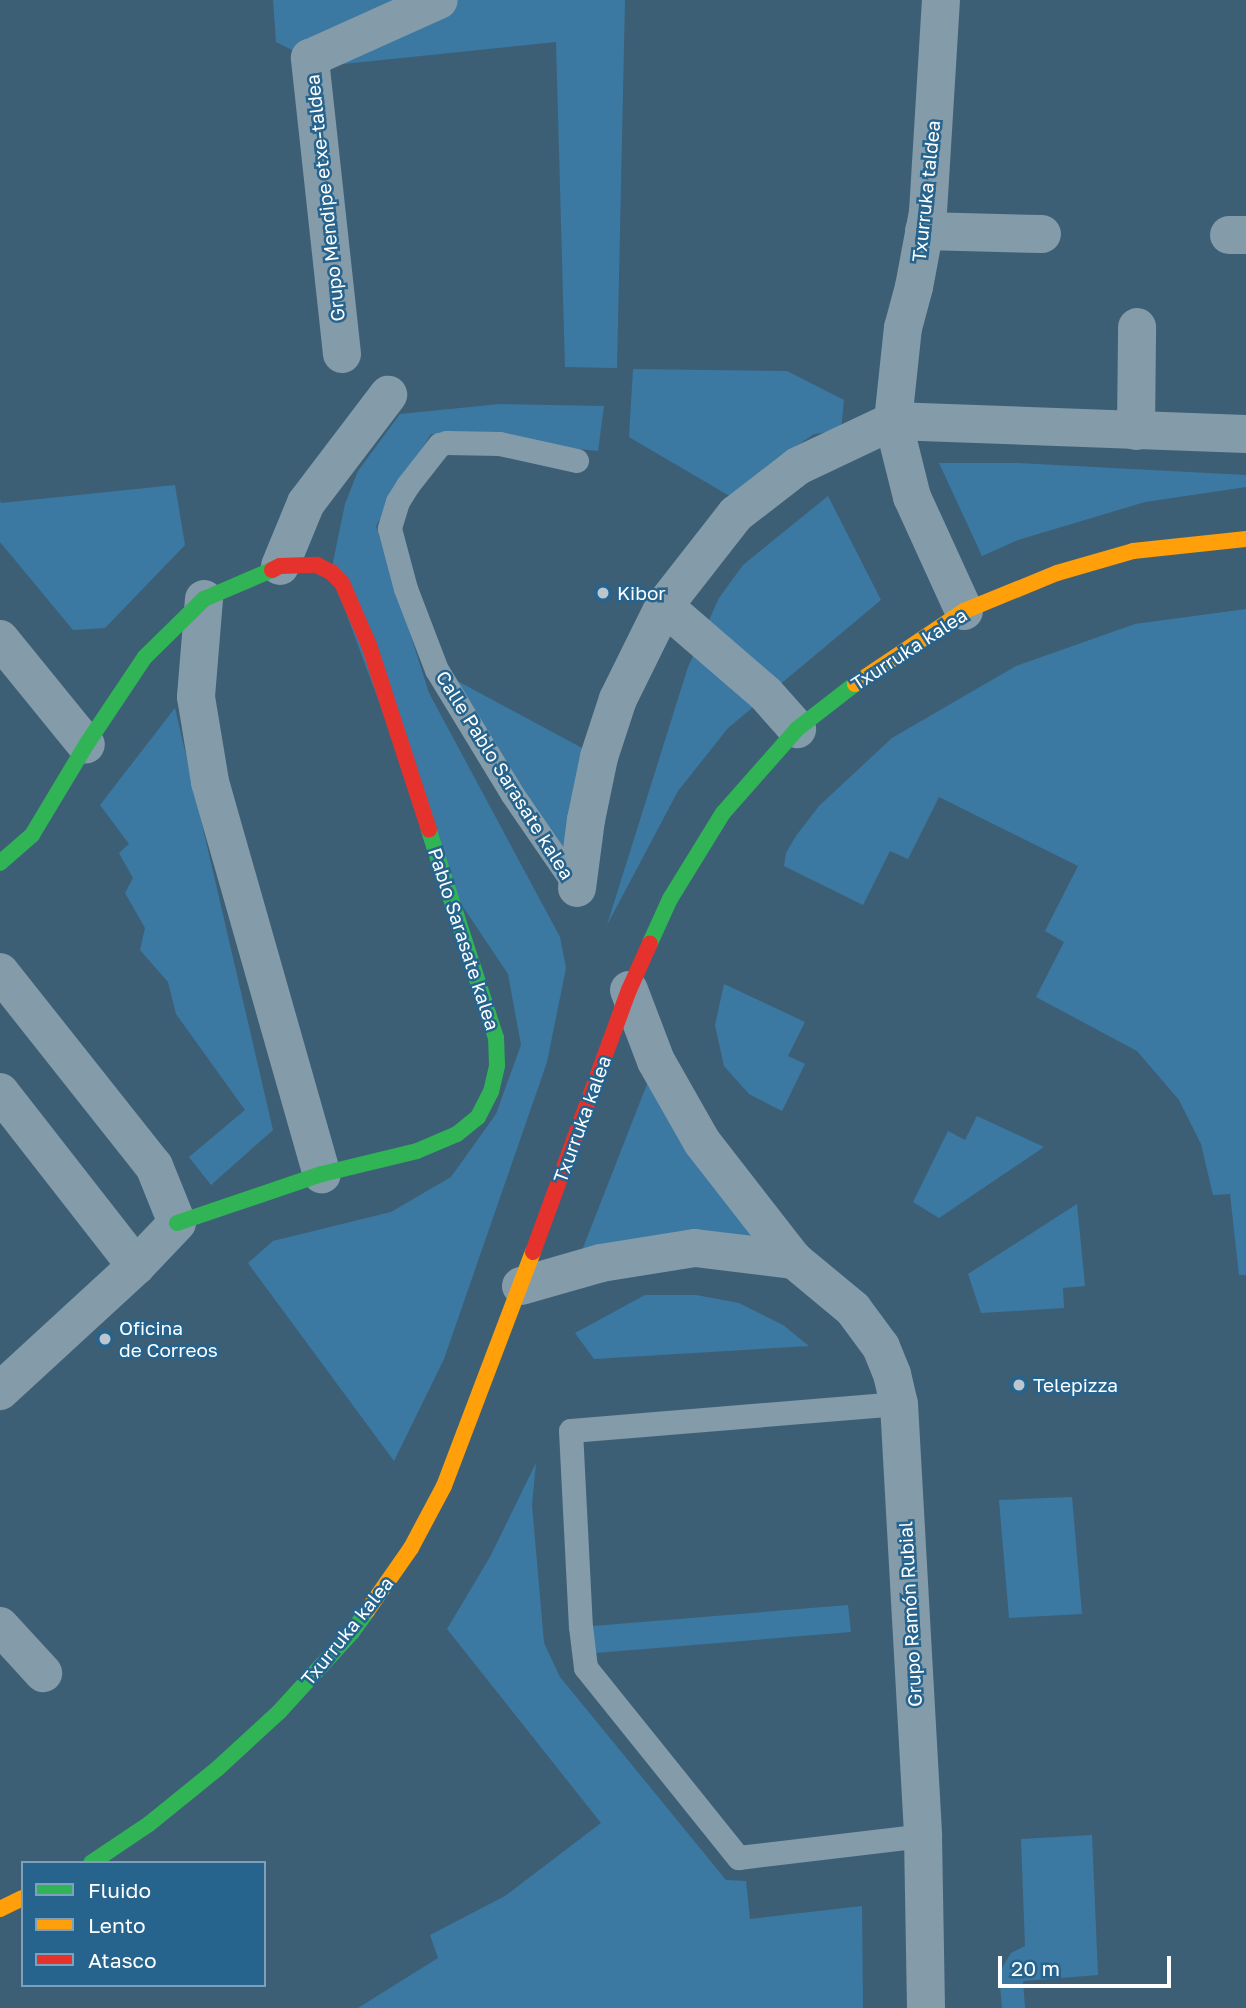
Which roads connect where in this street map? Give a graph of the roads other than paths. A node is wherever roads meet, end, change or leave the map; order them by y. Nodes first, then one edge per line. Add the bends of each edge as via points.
1 (439, 0) edge
2 (941, 0) edge
3 (924, 232) junction
4 (1042, 233) dead end
5 (1137, 327) dead end
6 (342, 354) dead end
7 (388, 395) dead end
8 (892, 421) junction
9 (1136, 431) junction
10 (1246, 434) edge
11 (577, 461) dead end
12 (1246, 539) edge
13 (280, 566) junction
14 (204, 599) junction
15 (664, 606) junction
16 (964, 611) junction
17 (0, 639) edge
18 (797, 729) junction
19 (86, 745) junction
20 (0, 863) edge
21 (577, 888) joint
22 (0, 972) edge
23 (629, 990) junction
24 (0, 1092) edge
25 (322, 1174) junction
26 (177, 1223) junction
27 (794, 1260) junction
28 (136, 1266) junction
29 (521, 1286) junction
30 (0, 1391) edge
31 (899, 1404) junction
32 (0, 1626) edge
33 (43, 1673) dead end
34 (923, 1836) junction
35 (94, 1861) edge
36 (21, 1899) edge
37 (0, 1909) edge
38 (926, 2008) edge

1 - 6 street, Grupo Mendipe etxe-taldea via 310,58
2 - 3 street, Txurruka taldea
3 - 4 street
3 - 8 street, Txurruka taldea via 902,328
5 - 9 street
7 - 13 street via 306,503
8 - 9 street
8 - 15 street via 798,466 736,514
8 - 16 street, Txurruka taldea via 912,497
9 - 10 street
11 - 21 lane, Calle Pablo Sarasate kalea via 500,444 447,443 434,450 420,468 398,502 390,529 438,670 513,795
12 - 16 street, Txurruka kalea via 1133,551 1056,573
13 - 14 street, Pablo Sarasate kalea
13 - 25 street, Pablo Sarasate kalea via 317,565 342,583 369,645 485,1003 496,1038 498,1065 491,1093 478,1116 457,1133 391,1159
14 - 19 street, Pablo Sarasate kalea via 145,657
14 - 25 street via 196,697 210,782
15 - 18 street via 766,694
15 - 21 street via 618,699 599,757
16 - 18 street, Txurruka kalea via 879,664
17 - 19 street
18 - 23 street, Txurruka kalea via 723,813 670,899
19 - 20 street, Pablo Sarasate kalea via 32,835
22 - 26 street via 154,1166
23 - 27 street, Grupo Ramón Rubial via 656,1061 702,1142
23 - 29 street, Txurruka kalea
24 - 28 street
25 - 26 street
26 - 28 street
27 - 29 street via 695,1248 601,1263
27 - 31 street, Grupo Ramón Rubial via 867,1326 881,1347
28 - 30 street
29 - 35 street, Txurruka kalea via 444,1486 411,1548 352,1632 279,1713 217,1769
31 - 34 street, Grupo Ramón Rubial
31 - 34 lane via 572,1431 581,1627 586,1668 739,1858
32 - 33 street
34 - 38 street, Grupo Ramón Rubial
36 - 37 street

